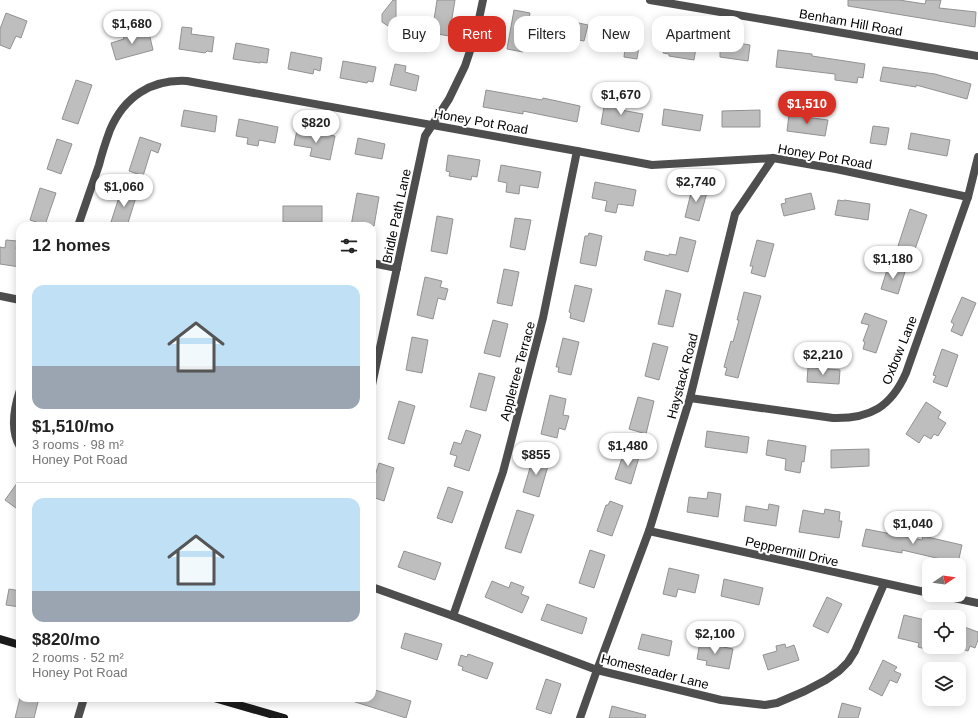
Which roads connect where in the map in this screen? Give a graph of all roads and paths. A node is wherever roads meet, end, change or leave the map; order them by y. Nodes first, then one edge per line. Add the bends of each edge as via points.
1 (483, 0) edge
2 (650, 0) edge
3 (978, 56) edge
4 (432, 125) junction
5 (577, 151) junction
6 (978, 157) edge
7 (773, 158) junction
8 (968, 197) junction
9 (79, 222) edge
10 (376, 264) edge
11 (397, 268) junction
12 (0, 296) edge
13 (16, 299) edge
14 (376, 365) edge
15 (690, 398) junction
16 (16, 405) edge
17 (16, 436) edge
18 (649, 531) junction
19 (884, 584) junction
20 (376, 588) edge
21 (922, 592) edge
22 (966, 600) edge
23 (978, 603) edge
24 (453, 616) junction
25 (0, 639) edge
26 (16, 644) edge
27 (597, 670) junction
28 (83, 702) edge
29 (228, 702) edge
30 (78, 718) edge
31 (284, 718) edge
32 (580, 718) edge

1 - 4 street, Bridle Path Lane via 465,66 449,99
2 - 3 street, Benham Hill Road
4 - 5 street, Honey Pot Road
4 - 9 street, Honey Pot Road via 187,81 156,84 135,96 118,114 110,130
4 - 11 street, Bridle Path Lane via 425,136
5 - 7 street, Honey Pot Road via 652,165
5 - 24 street, Appletree Terrace via 543,318 503,472
6 - 8 street, Oxbow Lane
7 - 8 street, Honey Pot Road
7 - 15 street, Haystack Road via 735,214
8 - 15 street, Oxbow Lane via 906,373 895,394 881,408 862,416 844,419
10 - 11 street
11 - 14 street, Bridle Path Lane
12 - 13 street
15 - 18 street, Haystack Road
16 - 17 street
18 - 19 street, Peppermill Drive
18 - 27 street, Haystack Road
19 - 21 street, Peppermill Drive
19 - 27 street, Homesteader Lane via 848,662 826,680 777,703 765,705 722,700
20 - 24 street, Homesteader Lane
22 - 23 street
24 - 27 street, Homesteader Lane
25 - 26 main road
27 - 32 street, Haystack Road
28 - 30 street
29 - 31 main road

